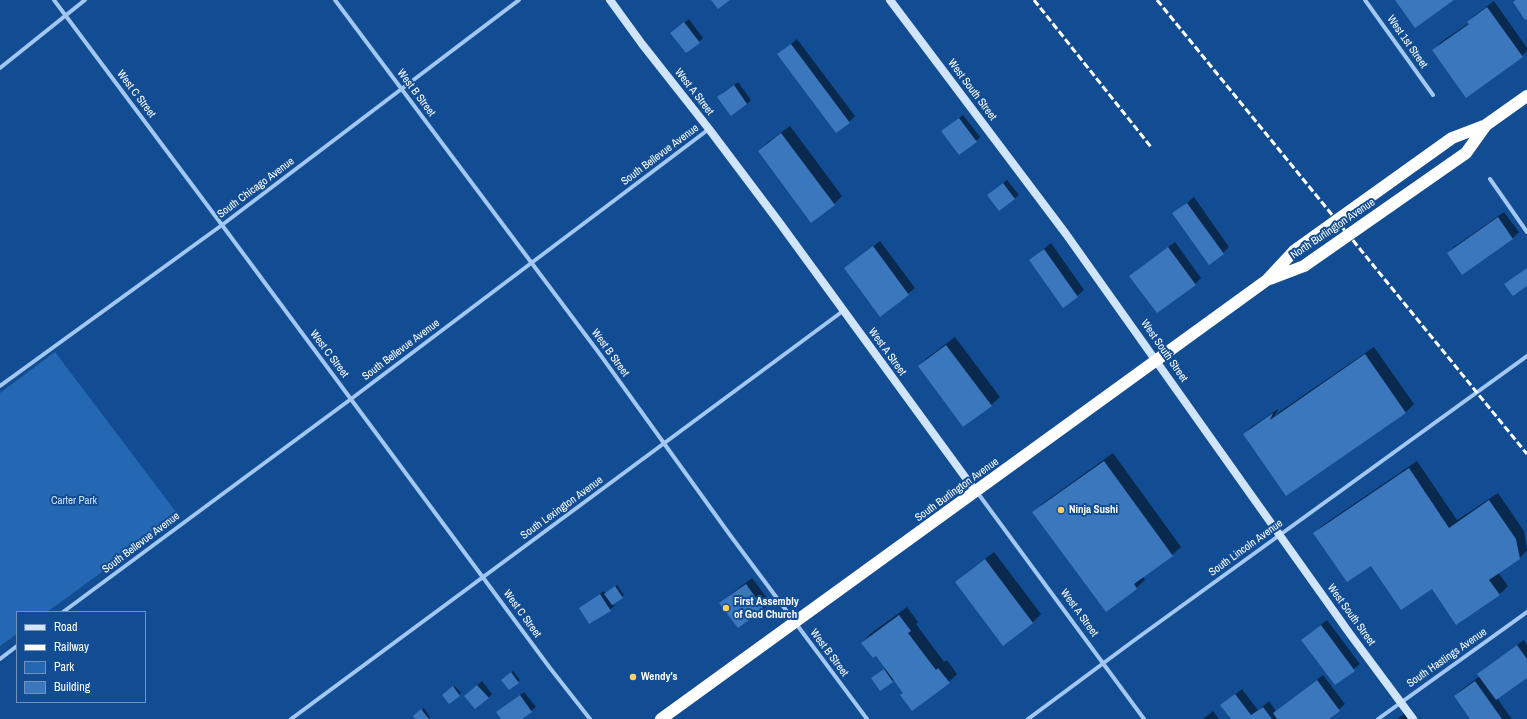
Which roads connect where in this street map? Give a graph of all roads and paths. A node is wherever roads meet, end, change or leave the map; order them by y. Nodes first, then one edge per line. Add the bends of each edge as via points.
1 (54, 0) edge
2 (85, 0) edge
3 (335, 0) edge
4 (519, 0) edge
5 (610, 0) edge
6 (890, 0) edge
7 (1365, 0) edge
8 (65, 15) junction
9 (0, 68) edge
10 (401, 89) junction
11 (1433, 95) dead end
12 (1527, 96) edge
13 (1486, 125) junction
14 (709, 129) junction
15 (1490, 179) dead end
16 (222, 225) junction
17 (1527, 232) edge
18 (532, 263) junction
19 (1267, 280) junction
20 (843, 310) junction
21 (1527, 356) edge
22 (1157, 360) junction
23 (0, 386) edge
24 (351, 399) junction
25 (664, 443) junction
26 (976, 492) junction
27 (1280, 535) junction
28 (483, 577) junction
29 (64, 611) edge
30 (1527, 612) edge
31 (795, 622) junction
32 (16, 647) edge
33 (0, 659) edge
34 (1103, 663) junction
35 (1401, 702) junction
36 (291, 719) edge
37 (590, 719) edge
38 (661, 719) edge
39 (867, 719) edge
40 (1028, 719) edge
41 (1144, 719) edge
42 (1378, 719) edge
43 (1414, 719) edge

1 - 8 street, West C Street
2 - 8 street
3 - 10 street, West B Street
4 - 10 street, South Chicago Avenue
5 - 14 street, West A Street
6 - 22 street, West South Street
7 - 11 street, West 1st Street
8 - 9 street
8 - 16 street, West C Street
10 - 16 street, South Chicago Avenue
10 - 18 street, West B Street
12 - 13 highway, North Burlington Avenue
13 - 19 highway, North Burlington Avenue via 1452,138 1294,252
13 - 19 highway, North Burlington Avenue via 1460,158 1304,266
14 - 18 street, South Bellevue Avenue
14 - 20 street, West A Street
15 - 17 street
16 - 23 street, South Chicago Avenue
16 - 24 street, West C Street
18 - 24 street, South Bellevue Avenue
18 - 25 street, West B Street
19 - 22 highway, South Burlington Avenue
20 - 25 street, South Lexington Avenue
20 - 26 street, West A Street
21 - 27 street, South Lincoln Avenue
22 - 26 highway, South Burlington Avenue
22 - 27 street, West South Street
24 - 28 street, West C Street
24 - 29 street, South Bellevue Avenue
25 - 28 street, South Lexington Avenue
25 - 31 street, West B Street
26 - 31 highway, South Burlington Avenue
26 - 34 street, West A Street
27 - 34 street, South Lincoln Avenue
27 - 35 street, West South Street
28 - 36 street, South Lexington Avenue
28 - 37 street, West C Street
30 - 35 street, South Hastings Avenue
31 - 38 highway, South Burlington Avenue
31 - 39 street, West B Street
32 - 33 street
34 - 40 street, South Lincoln Avenue
34 - 41 street, West A Street
35 - 42 street, South Hastings Avenue
35 - 43 street, West South Street

